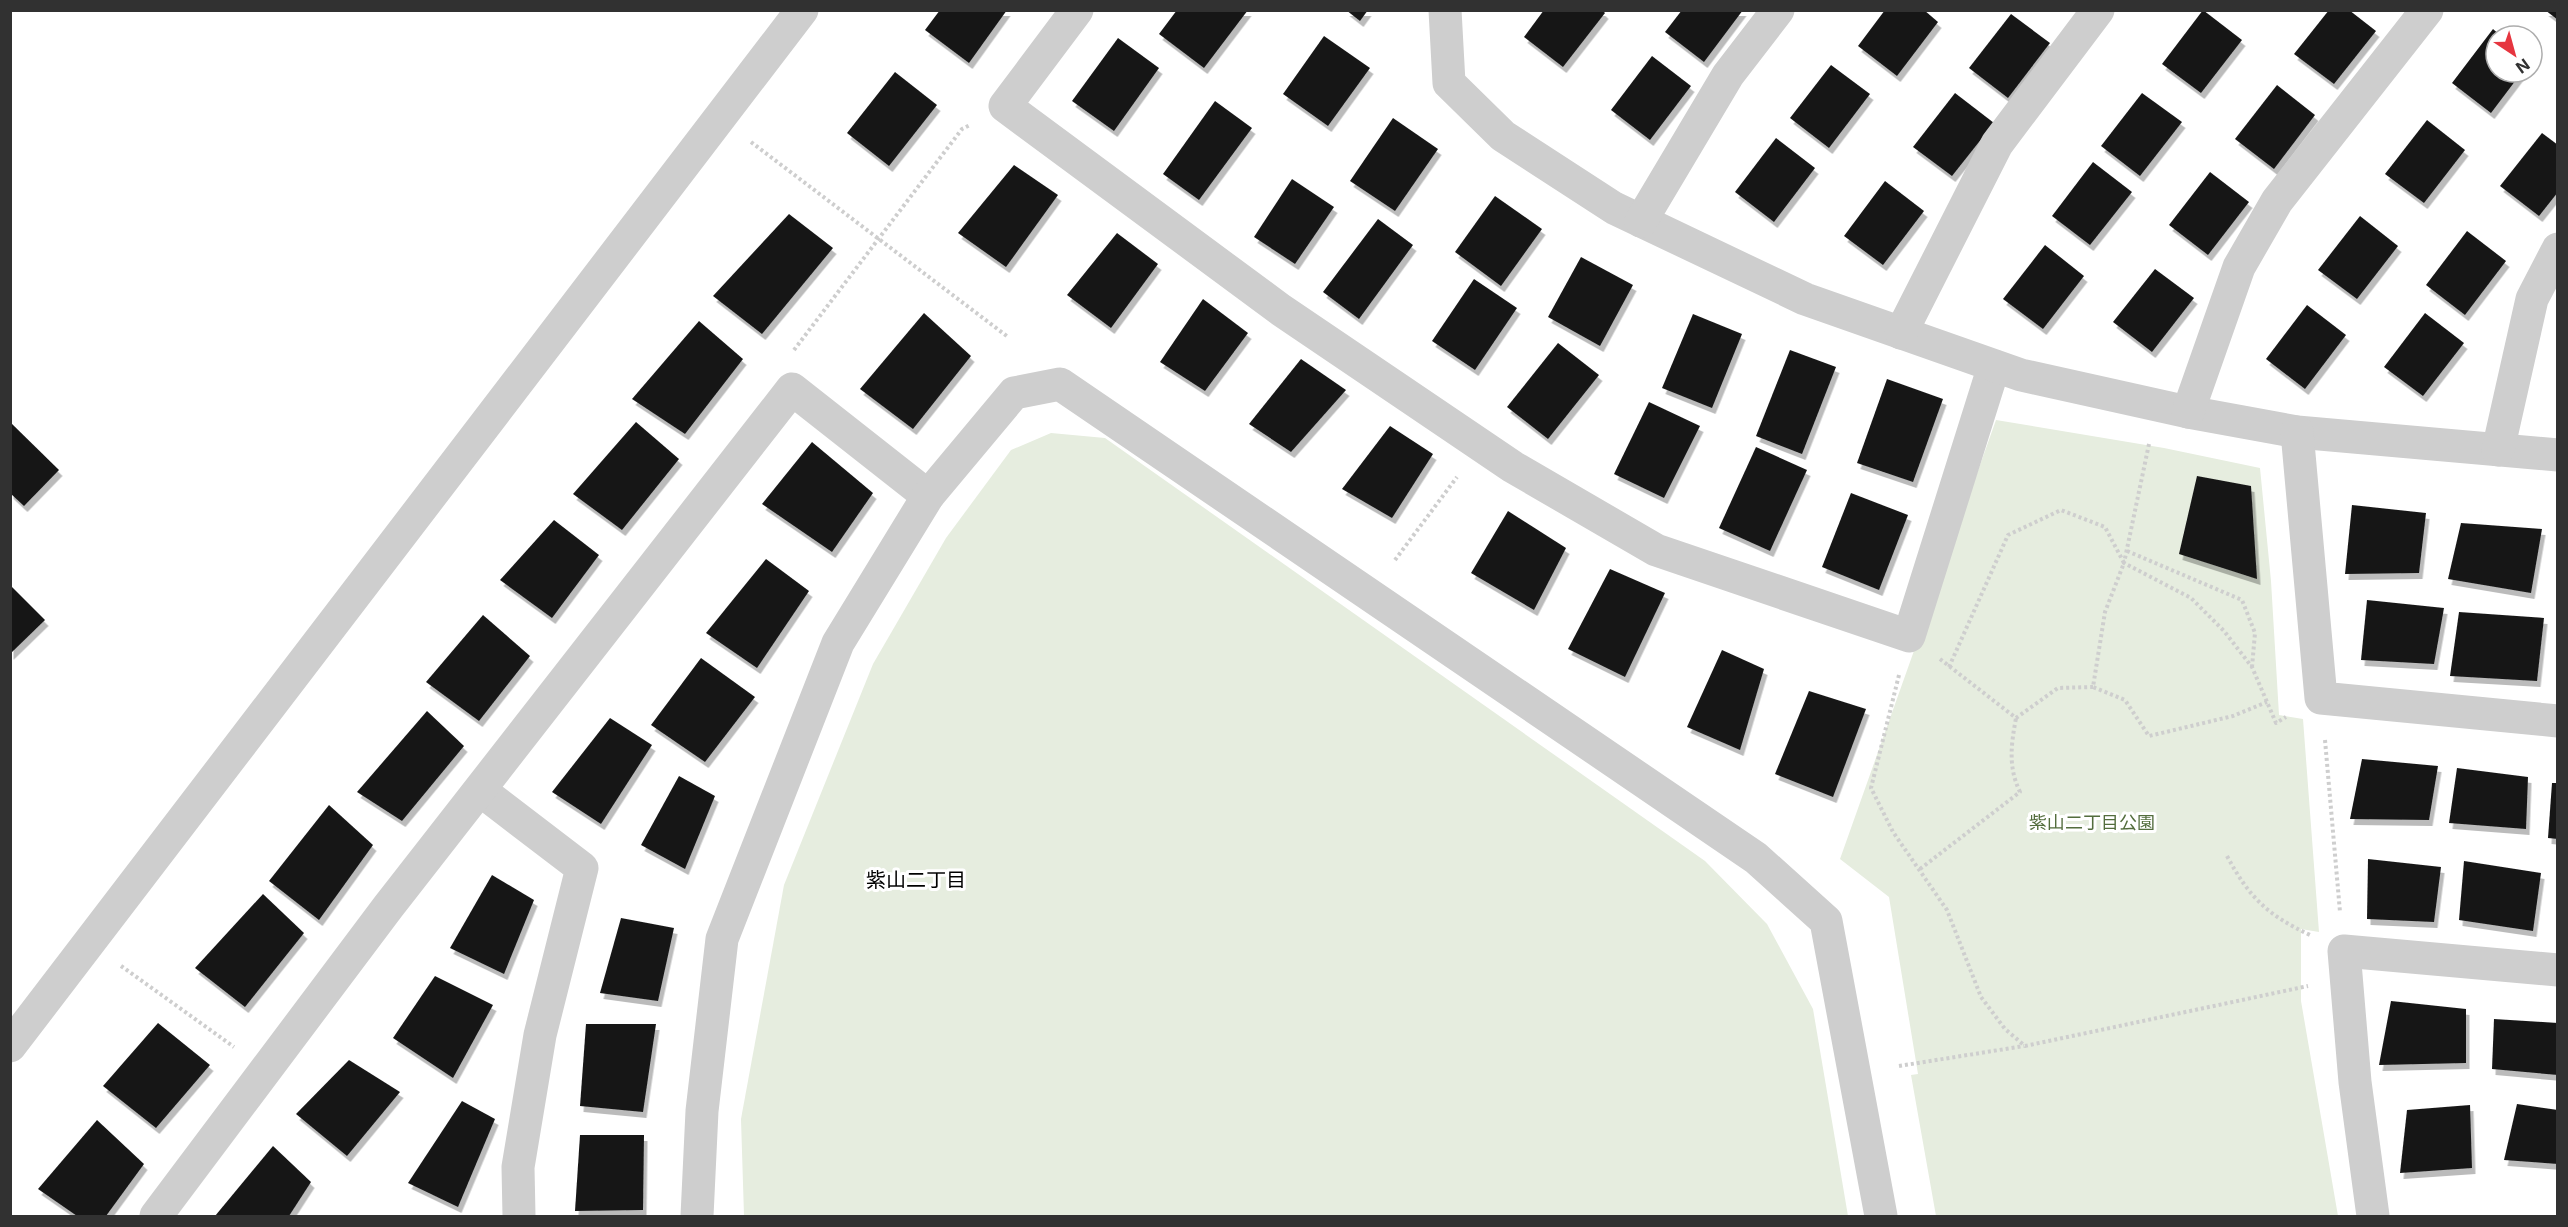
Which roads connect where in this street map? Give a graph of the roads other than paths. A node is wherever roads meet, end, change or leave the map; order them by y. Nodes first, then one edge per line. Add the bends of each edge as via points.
1 (802, 10) edge
2 (1077, 10) edge
3 (1445, 10) edge
4 (1778, 10) edge
5 (2098, 10) edge
6 (2427, 10) edge
7 (1641, 221) junction
8 (2558, 249) edge
9 (1901, 333) junction
10 (1994, 366) junction
11 (2188, 412) junction
12 (2297, 432) junction
13 (2498, 450) junction
14 (2558, 455) edge
15 (928, 496) junction
16 (2558, 721) edge
17 (480, 790) junction
18 (2558, 970) edge
19 (10, 1046) edge
20 (156, 1216) edge
21 (519, 1216) edge
22 (697, 1216) edge
23 (1881, 1216) edge
24 (2373, 1216) edge

1 - 19 street
2 - 10 street via 1005,106 1281,309 1513,467 1656,550 1909,636
3 - 7 street via 1449,83 1503,136 1614,208
4 - 7 street via 1728,75
5 - 9 street via 1997,144
6 - 11 street via 2277,201 2240,267
7 - 9 street via 1805,299
8 - 13 street via 2532,299
9 - 10 street
10 - 11 street
11 - 12 street
12 - 13 street
12 - 16 street via 2321,698
13 - 14 street
15 - 17 street via 792,389
15 - 22 street via 838,643 722,939 702,1111
15 - 23 street via 1014,393 1060,384 1756,858 1826,921
17 - 20 street
17 - 21 street via 582,868 540,1035 518,1167
18 - 24 street via 2344,964

